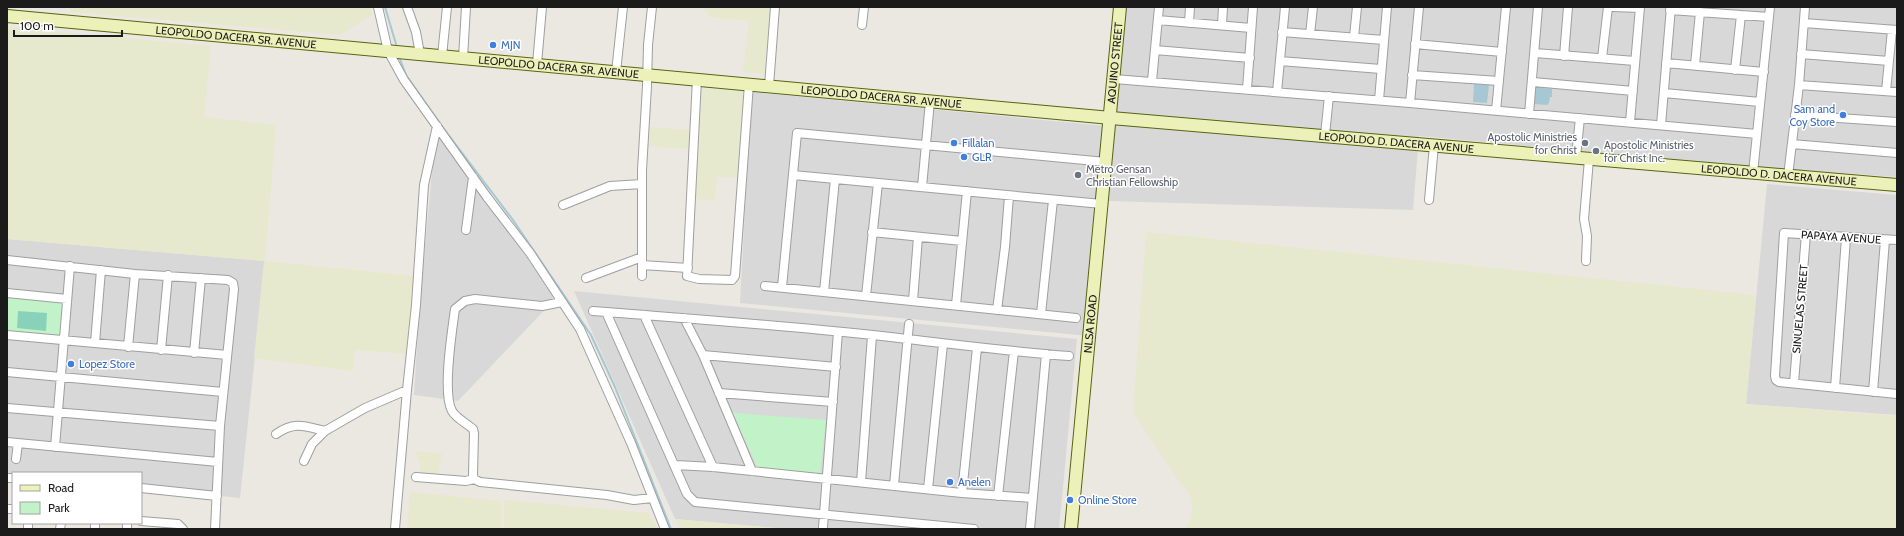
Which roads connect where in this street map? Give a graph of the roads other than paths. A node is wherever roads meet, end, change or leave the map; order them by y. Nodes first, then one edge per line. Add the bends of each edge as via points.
1 (378, 7) edge
2 (407, 7) edge
3 (447, 7) edge
4 (466, 7) edge
5 (542, 7) edge
6 (624, 7) edge
7 (652, 7) edge
8 (775, 7) edge
9 (1120, 7) edge
10 (1159, 7) edge
11 (1190, 7) edge
12 (1223, 7) edge
13 (1253, 7) edge
14 (1284, 7) edge
15 (1313, 7) edge
16 (1357, 7) edge
17 (1387, 7) edge
18 (1419, 7) edge
19 (1506, 7) edge
20 (1538, 7) edge
21 (1568, 7) edge
22 (1608, 7) edge
23 (1613, 7) edge
24 (1770, 7) edge
25 (1805, 7) edge
26 (862, 8) edge
27 (1640, 8) edge
28 (1671, 8) edge
29 (1700, 12) junction
30 (1740, 15) junction
31 (7, 16) edge
32 (1769, 17) junction
33 (1158, 20) junction
34 (1189, 23) junction
35 (1804, 23) junction
36 (862, 25) dead end
37 (1222, 25) junction
38 (1251, 28) junction
39 (1895, 30) edge
40 (1282, 32) junction
41 (1310, 34) junction
42 (1354, 37) junction
43 (1384, 40) junction
44 (1415, 44) junction
45 (1156, 50) junction
46 (388, 51) junction
47 (1502, 52) junction
48 (420, 54) junction
49 (1535, 54) junction
50 (1801, 54) junction
51 (442, 56) junction
52 (1564, 56) junction
53 (463, 58) junction
54 (1250, 58) junction
55 (1602, 58) junction
56 (1280, 61) junction
57 (1636, 61) junction
58 (1889, 61) junction
59 (1666, 63) junction
60 (537, 64) junction
61 (1696, 65) junction
62 (1381, 69) junction
63 (1735, 70) junction
64 (616, 72) junction
65 (1764, 72) junction
66 (647, 75) junction
67 (1412, 75) junction
68 (1114, 78) junction
69 (697, 79) junction
70 (1152, 81) junction
71 (1499, 81) junction
72 (1533, 82) junction
73 (749, 84) junction
74 (1799, 85) junction
75 (769, 86) junction
76 (1247, 89) junction
77 (1633, 91) junction
78 (1886, 91) junction
79 (1278, 92) junction
80 (1897, 92) edge
81 (1664, 93) junction
82 (1329, 96) junction
83 (1379, 100) junction
84 (930, 101) junction
85 (1760, 102) junction
86 (1410, 103) junction
87 (1496, 110) junction
88 (1529, 114) junction
89 (1795, 115) junction
90 (1111, 118) junction
91 (1580, 118) junction
92 (1630, 122) junction
93 (1897, 122) edge
94 (1661, 125) junction
95 (437, 126) junction
96 (1758, 134) junction
97 (1325, 135) junction
98 (1792, 144) junction
99 (926, 145) junction
100 (1434, 145) junction
101 (1897, 153) edge
102 (1576, 157) junction
103 (1589, 159) junction
104 (1106, 162) junction
105 (1753, 173) junction
106 (792, 175) junction
107 (1788, 176) junction
108 (473, 177) junction
109 (835, 179) junction
110 (878, 183) junction
111 (642, 184) junction
112 (1897, 185) edge
113 (922, 187) junction
114 (966, 192) junction
115 (1009, 196) junction
116 (1053, 200) junction
117 (1428, 200) dead end
118 (1102, 204) junction
119 (563, 205) dead end
120 (466, 230) dead end
121 (872, 232) junction
122 (1806, 234) junction
123 (918, 237) junction
124 (1846, 238) junction
125 (1885, 240) junction
126 (1897, 240) edge
127 (962, 241) junction
128 (7, 260) edge
129 (1586, 260) dead end
130 (642, 261) junction
131 (70, 266) junction
132 (688, 268) junction
133 (101, 270) junction
134 (135, 274) junction
135 (168, 275) junction
136 (642, 276) dead end
137 (201, 278) junction
138 (586, 278) dead end
139 (765, 286) dead end
140 (782, 287) junction
141 (824, 292) junction
142 (7, 293) edge
143 (866, 296) junction
144 (67, 299) junction
145 (912, 301) junction
146 (562, 302) junction
147 (956, 305) junction
148 (997, 310) junction
149 (593, 311) dead end
150 (606, 312) junction
151 (1041, 314) junction
152 (644, 315) junction
153 (684, 318) junction
154 (1076, 318) dead end
155 (909, 324) dead end
156 (838, 332) junction
157 (7, 335) edge
158 (872, 336) junction
159 (907, 339) junction
160 (64, 340) junction
161 (95, 343) junction
162 (943, 344) junction
163 (128, 347) junction
164 (977, 348) junction
165 (161, 350) junction
166 (1014, 351) junction
167 (194, 353) junction
168 (1046, 354) junction
169 (227, 355) junction
170 (703, 355) junction
171 (1069, 356) dead end
172 (836, 368) junction
173 (7, 372) edge
174 (61, 376) junction
175 (1794, 383) junction
176 (1835, 388) junction
177 (407, 390) junction
178 (223, 392) junction
179 (1873, 392) junction
180 (719, 393) junction
181 (1897, 394) edge
182 (833, 402) junction
183 (7, 408) edge
184 (58, 413) junction
185 (220, 426) junction
186 (325, 432) junction
187 (276, 434) dead end
188 (7, 442) edge
189 (18, 443) junction
190 (55, 446) junction
191 (16, 459) dead end
192 (304, 461) dead end
193 (218, 462) junction
194 (676, 465) junction
195 (713, 467) junction
196 (752, 471) junction
197 (416, 477) dead end
198 (474, 478) junction
199 (827, 479) junction
200 (861, 482) junction
201 (894, 485) junction
202 (142, 488) edge
203 (928, 489) junction
204 (962, 493) junction
205 (217, 496) junction
206 (998, 496) junction
207 (652, 498) junction
208 (1032, 498) junction
209 (824, 514) junction
210 (142, 521) edge
211 (157, 526) edge
212 (823, 527) dead end
213 (183, 529) edge
214 (215, 529) edge
215 (395, 529) edge
216 (665, 529) edge
217 (974, 529) edge
218 (1030, 529) edge
219 (1071, 529) edge

1 - 46 street
2 - 48 street via 416,32
3 - 51 street
4 - 53 street
5 - 60 street
6 - 64 street
7 - 66 street
8 - 75 street
9 - 68 main road, AQUINO STREET
10 - 33 street
11 - 34 street
12 - 37 street
13 - 38 street
14 - 40 street
15 - 41 street
16 - 42 street
17 - 43 street
18 - 44 street
19 - 47 street
20 - 49 street
21 - 52 street
22 - 55 street
23 - 27 street
24 - 32 street
25 - 35 street
26 - 36 street
27 - 57 street
28 - 29 street
28 - 59 street
29 - 30 street
29 - 61 street
30 - 32 street
30 - 63 street
31 - 46 main road, LEOPOLDO DACERA SR. AVENUE
32 - 65 street
33 - 34 street
33 - 45 street
34 - 37 street
35 - 39 street
35 - 50 street
37 - 38 street
38 - 54 street
39 - 58 street
40 - 41 street
40 - 56 street
41 - 42 street
42 - 43 street
43 - 62 street
44 - 47 street
44 - 67 street
45 - 54 street
45 - 70 street
46 - 48 main road, LEOPOLDO DACERA SR. AVENUE
46 - 95 street via 404,80
47 - 71 street
48 - 51 main road, LEOPOLDO DACERA SR. AVENUE
49 - 52 street
49 - 72 street
50 - 58 street
50 - 74 street
51 - 53 main road, LEOPOLDO DACERA SR. AVENUE
52 - 55 street
53 - 60 main road, LEOPOLDO DACERA SR. AVENUE
54 - 76 street
55 - 57 street
56 - 62 street
56 - 79 street
57 - 77 street
58 - 78 street
59 - 61 street
59 - 81 street
60 - 64 main road, LEOPOLDO DACERA SR. AVENUE
61 - 63 street
62 - 83 street
63 - 65 street
64 - 66 main road, LEOPOLDO DACERA SR. AVENUE
65 - 85 street
66 - 69 main road, LEOPOLDO DACERA SR. AVENUE
66 - 111 street
67 - 71 street
67 - 86 street
68 - 70 street
68 - 90 main road, AQUINO STREET
69 - 73 main road, LEOPOLDO DACERA SR. AVENUE
69 - 132 street
70 - 76 street
71 - 87 street
72 - 77 street
72 - 88 street
73 - 75 main road, LEOPOLDO DACERA SR. AVENUE
73 - 132 street via 735,276 732,280 690,278 687,276
74 - 78 street
74 - 89 street
75 - 84 main road, LEOPOLDO DACERA SR. AVENUE
76 - 79 street
77 - 92 street
78 - 80 street
79 - 82 street
81 - 85 street
81 - 94 street
82 - 83 street
82 - 97 street
83 - 86 street
84 - 90 main road, LEOPOLDO DACERA SR. AVENUE
84 - 99 street
85 - 96 street
86 - 87 street
87 - 88 street
88 - 91 street
89 - 93 street
89 - 98 street
90 - 97 main road, LEOPOLDO D. DACERA AVENUE
90 - 104 main road, NLSA ROAD
91 - 92 street
91 - 102 street
92 - 94 street
94 - 96 street
95 - 108 street
95 - 177 street via 424,185
96 - 105 street
97 - 100 main road, LEOPOLDO D. DACERA AVENUE
98 - 101 street
98 - 107 street
99 - 104 street
99 - 106 street via 797,133
99 - 113 street
100 - 102 main road, LEOPOLDO D. DACERA AVENUE
100 - 117 street
102 - 103 main road, LEOPOLDO D. DACERA AVENUE
103 - 105 main road, LEOPOLDO D. DACERA AVENUE
103 - 129 street via 1584,219 1587,236
104 - 118 main road, NLSA ROAD
105 - 107 main road, LEOPOLDO D. DACERA AVENUE
106 - 109 street
106 - 140 street
107 - 112 main road, LEOPOLDO D. DACERA AVENUE
108 - 120 street
108 - 146 street via 516,233
109 - 110 street
109 - 141 street
110 - 113 street
110 - 121 street
111 - 119 street via 610,186
111 - 130 street
113 - 114 street
114 - 115 street
114 - 127 street
115 - 116 street
115 - 148 street
116 - 118 street
116 - 151 street
118 - 219 main road, NLSA ROAD
121 - 123 street
121 - 143 street
122 - 124 street, PAPAYA AVENUE
122 - 175 street, SINUELAS STREET
122 - 175 street, PAPAYA AVENUE via 1784,233 1775,376 1777,381
123 - 127 street
123 - 145 street
124 - 125 street, PAPAYA AVENUE
124 - 176 street
125 - 126 street, PAPAYA AVENUE
125 - 179 street
127 - 147 street
128 - 131 street
130 - 132 street
130 - 136 street
130 - 138 street
131 - 133 street
131 - 144 street
133 - 134 street
133 - 161 street
134 - 135 street
134 - 163 street
135 - 137 street
135 - 165 street
137 - 167 street
137 - 169 street via 228,280 234,286
139 - 140 street
140 - 141 street
141 - 143 street
142 - 144 street
143 - 145 street
144 - 160 street
145 - 147 street
146 - 198 street via 542,306 475,299 465,301 454,309 448,398 452,411 474,433
146 - 207 street via 591,350 632,443
147 - 148 street
148 - 151 street
149 - 150 street
150 - 152 street
150 - 194 street
151 - 154 street
152 - 153 street
152 - 195 street
153 - 156 street
153 - 170 street
155 - 159 street
156 - 158 street
156 - 172 street
157 - 160 street
158 - 159 street
158 - 200 street
159 - 162 street
159 - 201 street
160 - 161 street
160 - 174 street
161 - 163 street
162 - 164 street
162 - 203 street
163 - 165 street
164 - 166 street
164 - 204 street
165 - 167 street
166 - 168 street
166 - 206 street
167 - 169 street
168 - 171 street
168 - 208 street
169 - 178 street
170 - 172 street
170 - 180 street
172 - 182 street
173 - 174 street
174 - 178 street
174 - 184 street
175 - 176 street
176 - 179 street
177 - 186 street via 376,403
177 - 215 street
178 - 185 street
179 - 181 street
180 - 182 street
180 - 196 street
182 - 199 street
183 - 184 street
184 - 185 street
184 - 190 street
185 - 193 street
186 - 187 street via 295,425 288,426
186 - 192 street via 312,444
188 - 189 street
189 - 190 street
189 - 191 street
190 - 193 street
193 - 205 street
194 - 195 street
194 - 209 street via 687,494 695,502
195 - 196 street
196 - 199 street
197 - 198 street via 466,481
198 - 207 street via 480,482 634,500
199 - 200 street
199 - 209 street
200 - 201 street
201 - 203 street
202 - 205 street
203 - 204 street
204 - 206 street
205 - 214 street
206 - 208 street
207 - 216 street
208 - 218 street
209 - 212 street
209 - 217 street
210 - 211 street
211 - 213 street via 178,524

